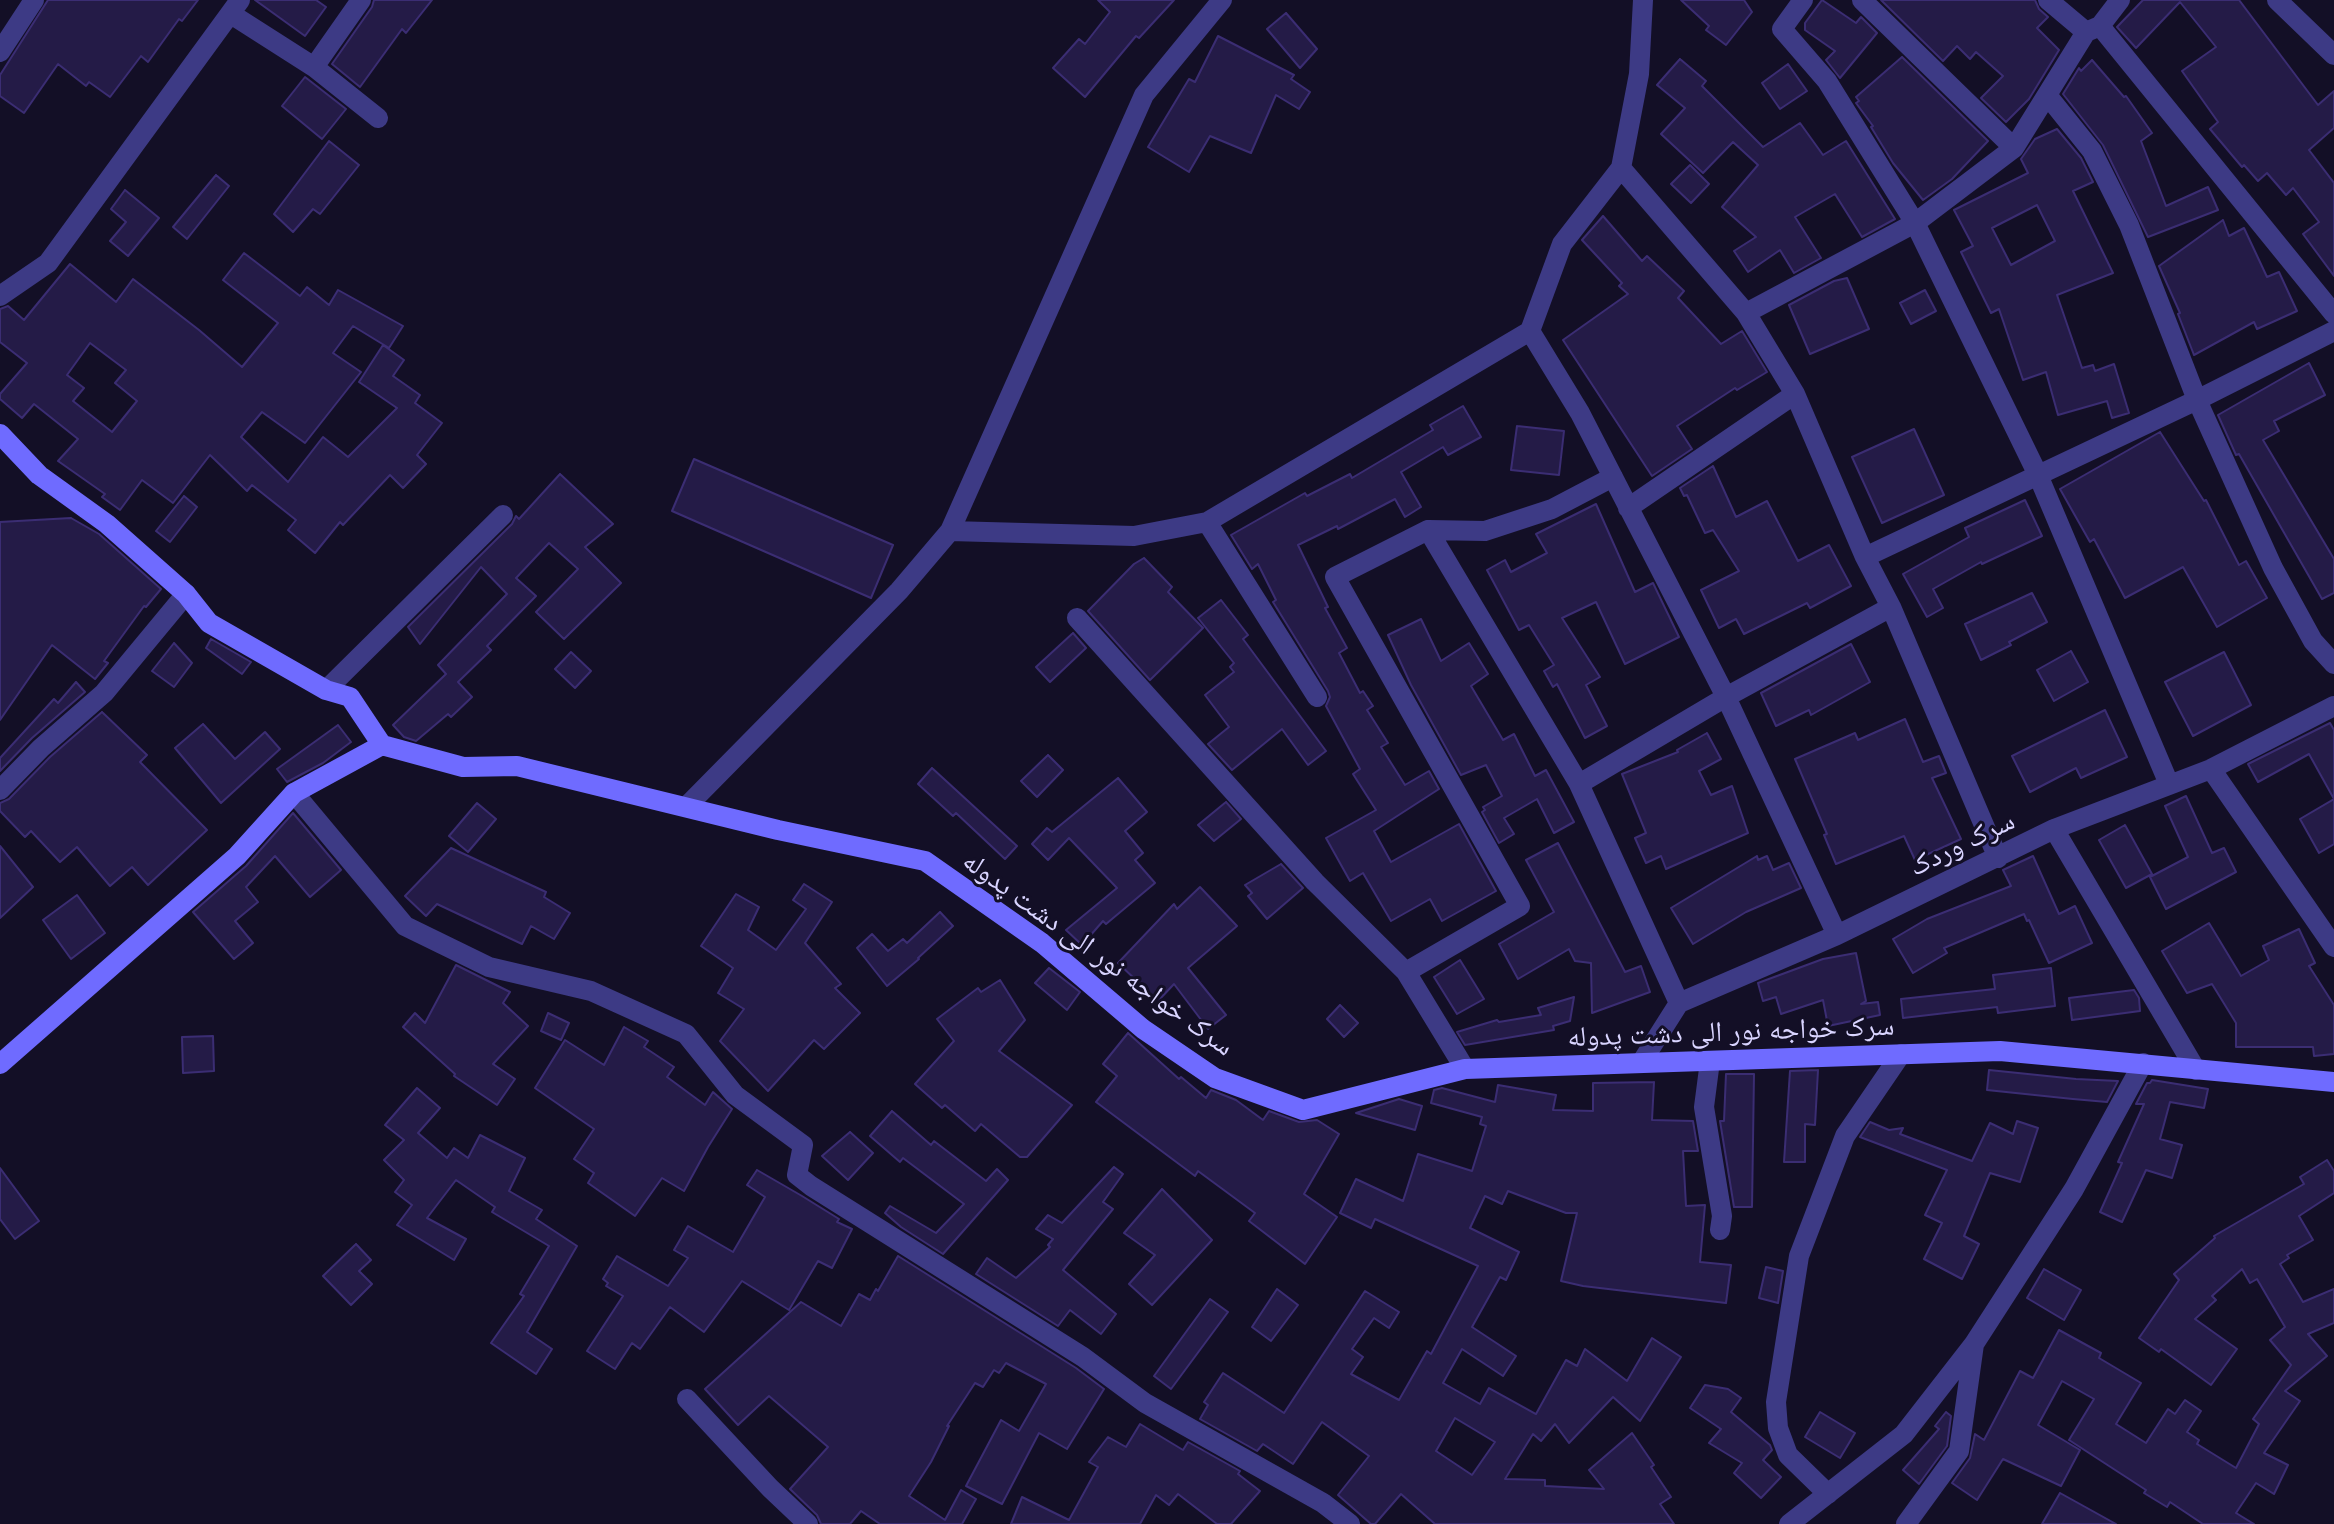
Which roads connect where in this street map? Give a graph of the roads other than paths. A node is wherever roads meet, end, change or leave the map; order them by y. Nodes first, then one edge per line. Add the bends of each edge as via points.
1 (34, 0) edge
2 (361, 0) edge
3 (1222, 0) edge
4 (1643, 0) edge
5 (1803, 0) edge
6 (1862, 0) edge
7 (2048, 0) edge
8 (2120, 0) edge
9 (2277, 0) edge
10 (235, 7) edge
11 (2093, 29) junction
12 (0, 52) edge
13 (2334, 55) edge
14 (314, 67) junction
15 (2047, 95) junction
16 (378, 118) dead end
17 (2014, 148) junction
18 (1621, 168) junction
19 (1915, 223) junction
20 (0, 296) edge
21 (1746, 313) junction
22 (2334, 314) edge
23 (1530, 331) junction
24 (2334, 331) edge
25 (1795, 394) junction
26 (2197, 400) junction
27 (0, 434) edge
28 (2038, 475) junction
29 (1613, 477) junction
30 (1628, 508) junction
31 (503, 515) dead end
32 (1207, 522) junction
33 (1428, 530) junction
34 (950, 531) junction
35 (1865, 557) junction
36 (186, 594) junction
37 (1891, 607) junction
38 (1077, 618) dead end
39 (2334, 664) edge
40 (326, 690) junction
41 (1317, 697) dead end
42 (1726, 697) junction
43 (2334, 706) edge
44 (382, 745) junction
45 (2211, 769) junction
46 (1579, 784) junction
47 (2169, 784) junction
48 (0, 790) edge
49 (294, 793) junction
50 (686, 807) junction
51 (2054, 829) junction
52 (1998, 858) junction
53 (1837, 935) junction
54 (2334, 947) edge
55 (1406, 972) junction
56 (1679, 1003) junction
57 (1901, 1054) junction
58 (1710, 1061) junction
59 (1641, 1063) junction
60 (2143, 1063) junction
61 (0, 1064) edge
62 (1465, 1069) junction
63 (2196, 1070) junction
64 (2334, 1082) edge
65 (1720, 1230) dead end
66 (1974, 1344) junction
67 (687, 1399) dead end
68 (1828, 1494) junction
69 (808, 1524) edge
70 (1350, 1524) edge
71 (1789, 1524) edge
72 (1906, 1524) edge

1 - 12 street
2 - 14 street
3 - 34 street via 1144,95
4 - 18 street via 1639,74
5 - 19 street via 1782,29 1827,81
6 - 17 street
7 - 11 street
8 - 11 street
9 - 13 street
10 - 14 street
10 - 20 street via 48,263
11 - 15 street
11 - 22 street
14 - 16 street
15 - 17 street
15 - 26 street via 2092,151 2129,225
17 - 19 street
18 - 21 street
18 - 23 street via 1562,244
19 - 21 street
19 - 28 street
21 - 25 street
23 - 29 street
23 - 32 street
24 - 26 street
25 - 30 street
25 - 35 street
26 - 28 street
26 - 39 street via 2273,568 2313,641
27 - 36 main road via 39,475 107,524
28 - 35 street
28 - 47 street
29 - 30 street
29 - 33 street via 1552,509 1485,531
30 - 42 street
31 - 40 street
32 - 34 street via 1134,536
32 - 41 street
33 - 46 street
33 - 55 street via 1335,577 1520,906
34 - 50 street via 899,591
35 - 37 street
36 - 40 main road via 209,623
36 - 48 street via 104,693
37 - 42 street
37 - 52 street
38 - 55 street via 1315,882
40 - 44 main road via 350,697
42 - 46 street
42 - 53 street
43 - 45 street, سرک وردک
44 - 49 main road
44 - 50 main road, سرک خواجه نور الی دشت پدوله via 463,767 517,766
45 - 47 street, سرک وردک
45 - 54 street
46 - 56 street
47 - 51 street, سرک وردک
49 - 61 main road via 237,856
49 - 70 street via 405,926 489,967 591,991 686,1034 735,1095 803,1145 797,1175 811,1186 1083,1357 1145,1403 1323,1503
50 - 62 main road, سرک خواجه نور الی دشت پدوله via 925,861 1042,943 1143,1029 1215,1078 1303,1110
51 - 52 street, سرک وردک
51 - 63 street
52 - 53 street, سرک وردک
53 - 56 street, سرک وردک
55 - 62 street
56 - 59 street
57 - 58 main road, سرک خواجه نور الی دشت پدوله
57 - 60 main road, سرک خواجه نور الی دشت پدوله via 2000,1051
57 - 68 street via 1845,1136 1799,1256 1776,1402 1778,1428 1788,1455
58 - 59 main road, سرک خواجه نور الی دشت پدوله
58 - 65 street via 1704,1107
59 - 62 main road, سرک خواجه نور الی دشت پدوله
60 - 63 main road, سرک خواجه نور الی دشت پدوله
60 - 66 street via 2074,1189
63 - 64 main road, سرک خواجه نور الی دشت پدوله
66 - 68 street via 1904,1434
66 - 72 street via 1959,1451
67 - 69 street
68 - 71 street

